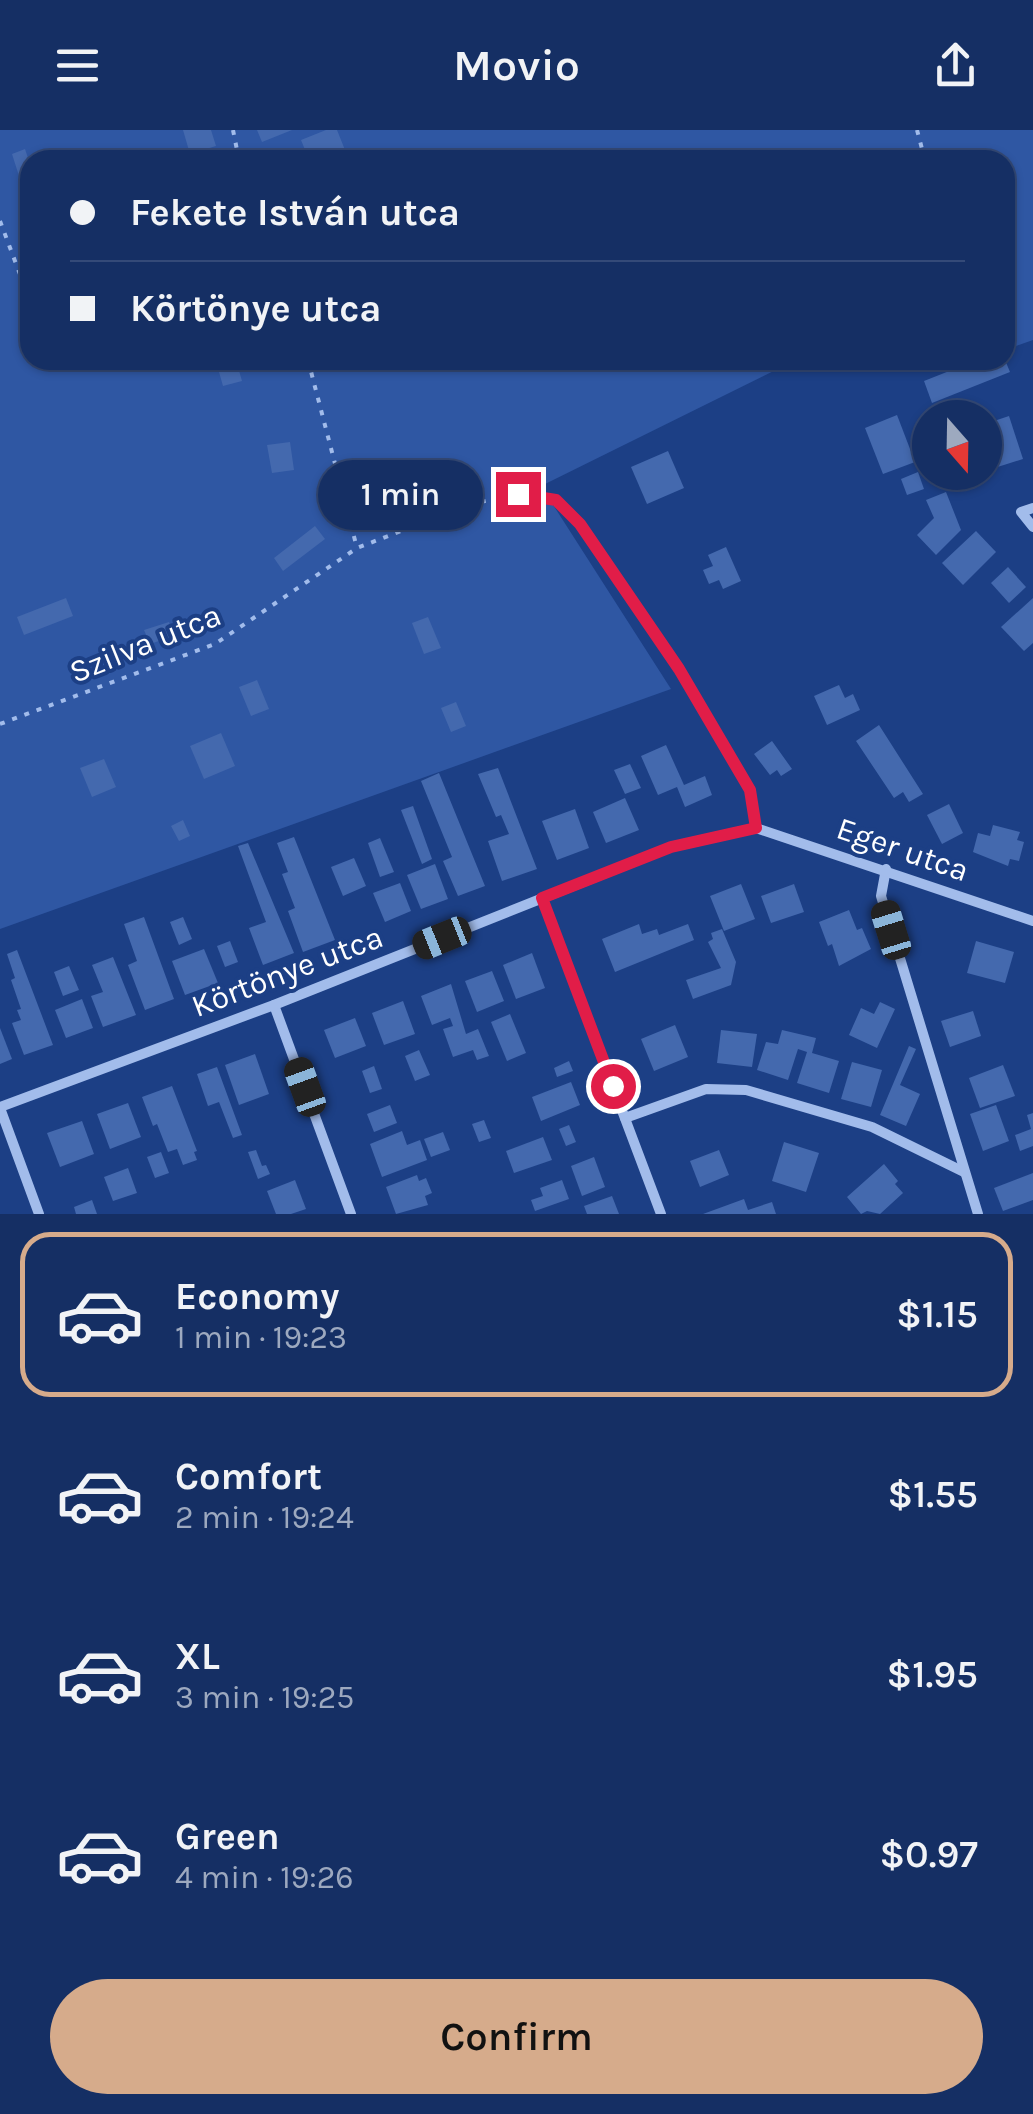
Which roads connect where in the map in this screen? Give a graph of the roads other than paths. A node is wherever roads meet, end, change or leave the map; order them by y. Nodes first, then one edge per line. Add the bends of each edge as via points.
1 (518, 494) road end
2 (1033, 508) edge
3 (1033, 526) edge
4 (756, 828) junction
5 (886, 869) junction
6 (542, 898) junction
7 (1033, 921) edge
8 (274, 1004) junction
9 (0, 1107) edge
10 (625, 1118) junction
11 (964, 1172) junction
12 (39, 1214) edge
13 (351, 1214) edge
14 (661, 1214) edge
15 (978, 1214) edge

1 - 4 street via 556,500 580,524 679,669 750,790
2 - 3 street via 1022,512
4 - 5 street, Eger utca
4 - 6 street, Körtönye utca via 671,847
5 - 7 street, Eger utca
5 - 11 street via 881,896
6 - 8 street, Körtönye utca
6 - 10 street
8 - 9 street, Körtönye utca
8 - 13 street
9 - 12 street
10 - 11 street via 706,1089 746,1090 872,1127
10 - 14 street
11 - 15 street

